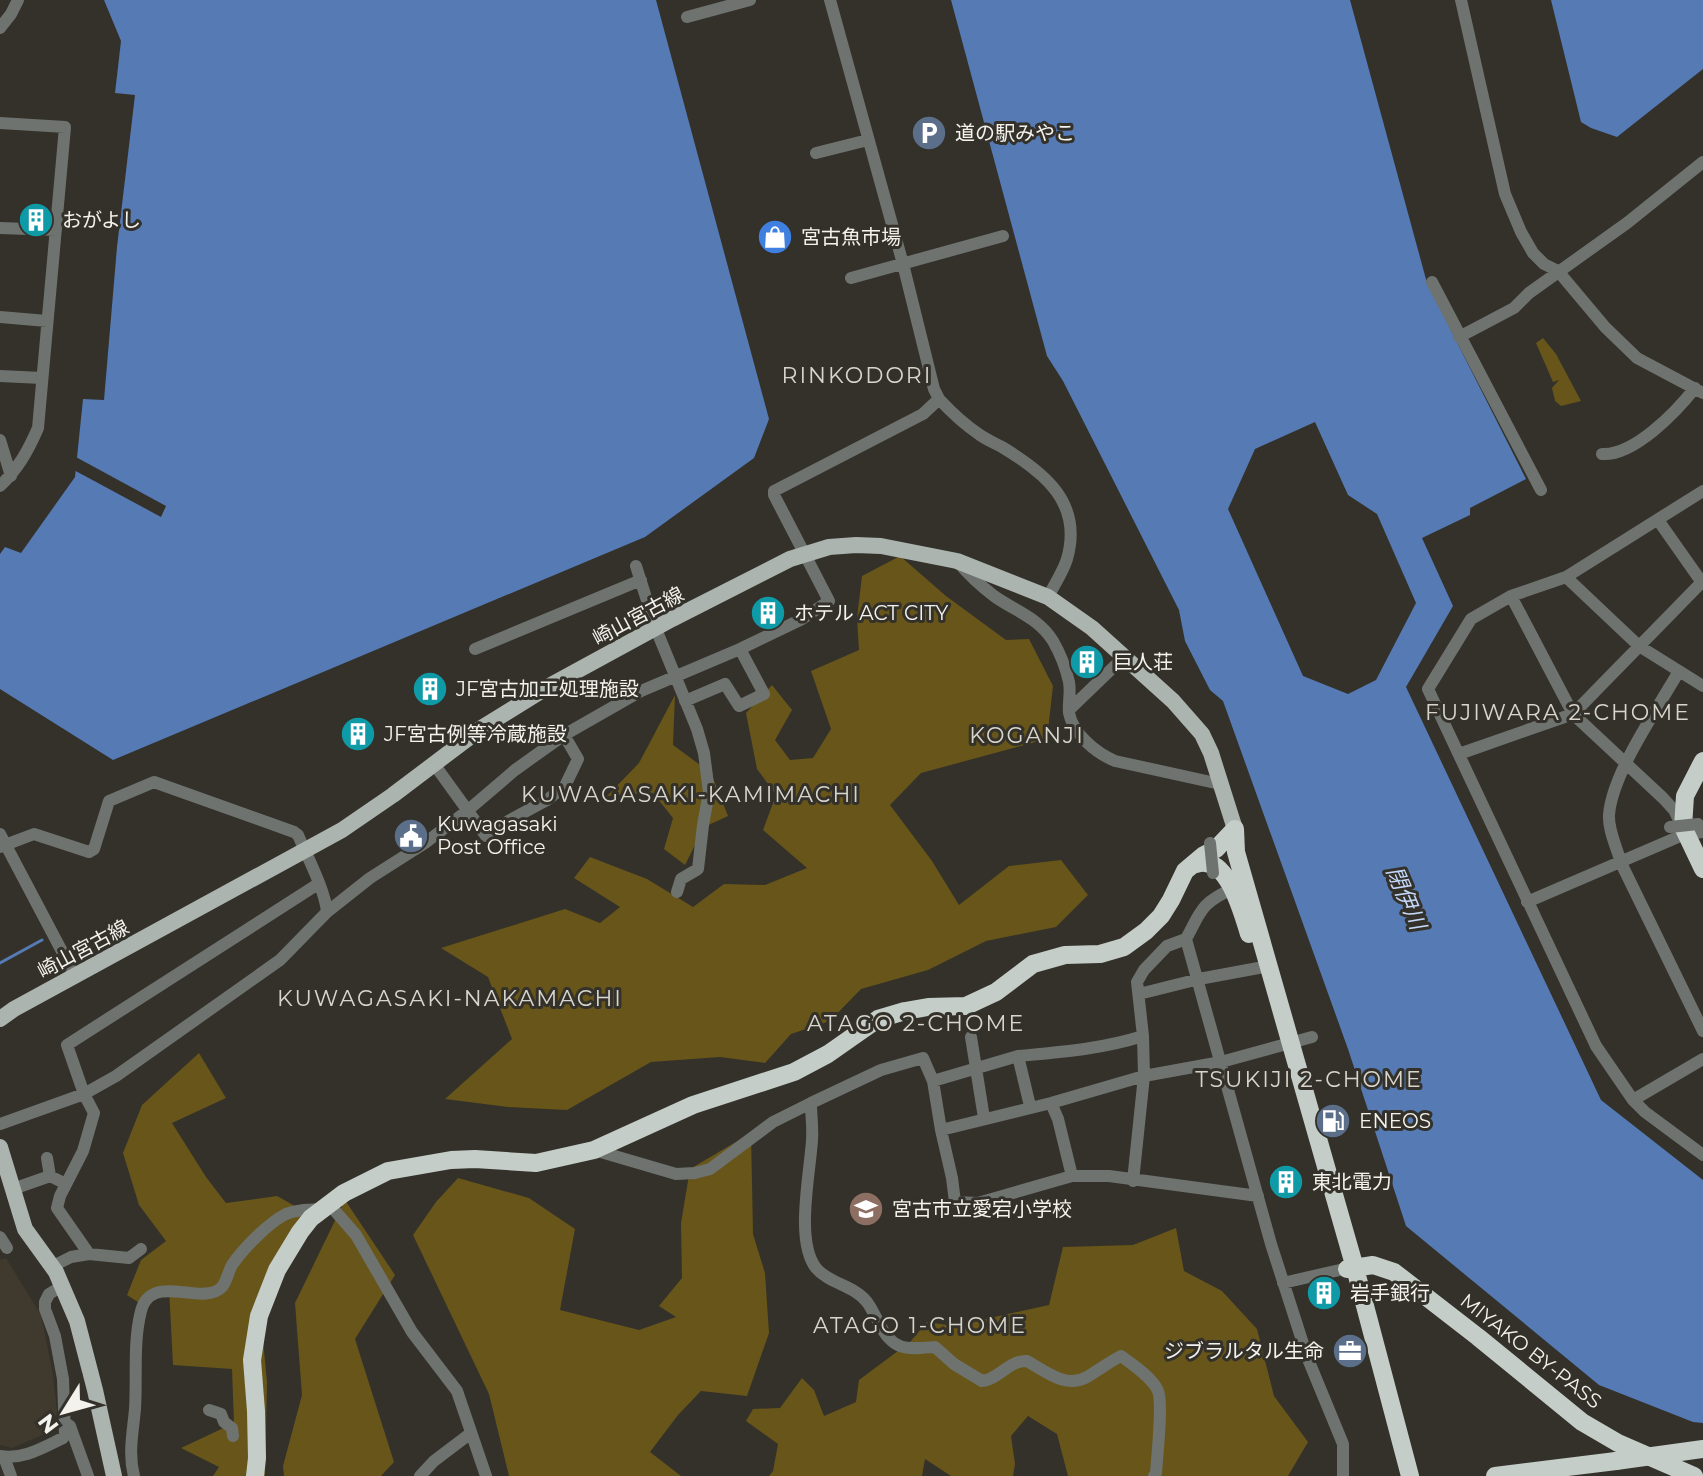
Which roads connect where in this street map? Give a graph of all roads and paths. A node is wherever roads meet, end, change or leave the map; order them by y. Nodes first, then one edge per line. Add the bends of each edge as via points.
1 (18, 0) edge
2 (750, 0) edge
3 (830, 0) edge
4 (1461, 0) edge
5 (687, 17) dead end
6 (0, 28) edge
7 (0, 123) edge
8 (868, 140) junction
9 (816, 153) dead end
10 (1703, 162) edge
11 (0, 228) edge
12 (56, 230) junction
13 (1003, 236) dead end
14 (903, 264) junction
15 (1558, 271) junction
16 (851, 278) dead end
17 (1432, 282) dead end
18 (0, 317) edge
19 (47, 321) junction
20 (1459, 337) junction
21 (0, 376) edge
22 (42, 378) junction
23 (1699, 390) edge
24 (939, 399) junction
25 (0, 440) edge
26 (1602, 454) dead end
27 (11, 476) junction
28 (0, 486) edge
29 (1541, 490) dead end
30 (1703, 491) edge
31 (1658, 520) junction
32 (804, 554) junction
33 (957, 561) junction
34 (636, 566) dead end
35 (1566, 577) junction
36 (641, 580) junction
37 (1702, 583) edge
38 (1511, 596) junction
39 (1048, 597) junction
40 (656, 629) junction
41 (1639, 646) junction
42 (475, 649) dead end
43 (740, 649) junction
44 (1124, 657) junction
45 (1679, 671) junction
46 (675, 676) junction
47 (1703, 686) edge
48 (685, 701) junction
49 (1069, 710) junction
50 (1573, 714) junction
51 (564, 735) junction
52 (1459, 754) junction
53 (1703, 761) edge
54 (1626, 763) junction
55 (434, 764) junction
56 (1220, 784) junction
57 (467, 811) junction
58 (1235, 829) junction
59 (1688, 829) edge
60 (2, 842) edge
61 (305, 852) junction
62 (1220, 859) junction
63 (1621, 863) junction
64 (1703, 869) edge
65 (318, 884) junction
66 (1232, 889) junction
67 (677, 892) dead end
68 (1527, 902) junction
69 (327, 912) junction
70 (1245, 922) junction
71 (1186, 939) junction
72 (1265, 968) junction
73 (75, 976) junction
74 (1199, 979) junction
75 (1139, 994) junction
76 (5, 1014) edge
77 (1703, 1031) edge
78 (1143, 1036) junction
79 (971, 1037) dead end
80 (1312, 1037) dead end
81 (1286, 1046) junction
82 (1018, 1056) junction
83 (1703, 1059) edge
84 (1221, 1062) junction
85 (975, 1067) junction
86 (1144, 1076) junction
87 (933, 1081) junction
88 (84, 1094) junction
89 (1633, 1100) junction
90 (811, 1103) junction
91 (1051, 1103) junction
92 (1030, 1106) junction
93 (984, 1118) junction
94 (0, 1124) edge
95 (941, 1130) junction
96 (0, 1147) edge
97 (594, 1150) junction
98 (1703, 1155) edge
99 (47, 1158) dead end
100 (50, 1176) junction
101 (1072, 1176) junction
102 (1133, 1181) junction
103 (66, 1184) junction
104 (13, 1189) junction
105 (1258, 1196) junction
106 (325, 1206) junction
107 (141, 1249) dead end
108 (89, 1254) junction
109 (53, 1266) junction
110 (1350, 1268) junction
111 (1283, 1283) junction
112 (62, 1286) junction
113 (209, 1410) dead end
114 (64, 1424) junction
115 (471, 1433) junction
116 (257, 1441) junction
117 (1703, 1449) edge
118 (2, 1459) edge
119 (1703, 1460) edge
120 (1618, 1466) junction
121 (1408, 1475) edge
122 (1685, 1475) edge
123 (11, 1476) edge
124 (88, 1476) edge
125 (114, 1476) edge
126 (134, 1476) edge
127 (255, 1476) edge
128 (420, 1476) edge
129 (486, 1476) edge
130 (1154, 1476) edge
131 (1343, 1476) edge
132 (1495, 1476) edge
133 (1586, 1476) edge

1 - 6 street
2 - 5 street
3 - 8 street
4 - 15 street via 1505,194 1533,253
7 - 12 street via 65,127
8 - 9 street
8 - 14 street
10 - 15 street
11 - 12 street
12 - 19 street
13 - 14 street
14 - 16 street
14 - 24 street
15 - 20 street via 1514,308
15 - 23 street via 1637,358
17 - 20 street
18 - 19 street
19 - 22 street
20 - 29 street
21 - 22 street
22 - 27 street via 38,428
23 - 26 street via 1628,448
24 - 32 street via 923,414 774,491
24 - 39 street via 959,420 1033,468 1062,497 1070,545
25 - 27 street
27 - 28 street
30 - 31 street
31 - 35 street
31 - 37 street
32 - 33 main road, 崎山宮古線 via 829,547 881,546
32 - 40 main road, 崎山宮古線
32 - 43 street via 829,601
33 - 39 main road, 崎山宮古線
33 - 49 street via 989,600 1041,626 1052,640 1069,684
34 - 36 street
35 - 38 street
35 - 41 street
36 - 40 street
36 - 42 street
37 - 41 street
38 - 50 street
38 - 52 street via 1471,619 1428,689
39 - 44 main road, 崎山宮古線
40 - 46 street
40 - 55 main road, 崎山宮古線 via 540,692
41 - 45 street
41 - 50 street
43 - 46 street
43 - 48 street via 764,694 739,706 725,684
44 - 49 street
44 - 56 main road, 崎山宮古線 via 1202,734
45 - 47 street
45 - 54 street
46 - 48 street
46 - 51 street
48 - 67 street via 704,753 709,792 698,869 681,879
49 - 56 street via 1076,729 1105,757
50 - 52 street
50 - 54 street
51 - 57 street
51 - 57 street via 578,759 565,786 486,836
52 - 68 street
53 - 59 highway via 1685,796
54 - 59 street
54 - 63 street via 1609,816
55 - 57 street
55 - 61 main road, 崎山宮古線
56 - 58 main road, 崎山宮古線
57 - 69 street
58 - 62 highway
58 - 62 highway via 1216,849
59 - 63 street
59 - 64 highway
60 - 61 street via 34,834 89,852 109,801 154,782 294,832
60 - 73 street
61 - 65 street
61 - 73 main road, 崎山宮古線
62 - 66 highway
62 - 70 highway
62 - 72 highway
62 - 97 highway via 1178,882 1161,916 1124,947 1033,964 996,992 966,1006 916,1009 878,1019 794,1072 693,1105
63 - 68 street
63 - 77 street
65 - 69 street
65 - 88 street via 67,1045
66 - 70 highway
66 - 71 street via 1205,905
68 - 89 street via 1596,1046
69 - 88 street via 247,985
70 - 72 highway
71 - 74 street
71 - 75 street via 1167,946 1144,970 1137,982
72 - 74 street
72 - 81 highway
73 - 76 main road, 崎山宮古線
74 - 75 street
74 - 84 street
75 - 78 street
78 - 82 street via 1084,1050
78 - 86 street
79 - 85 street
80 - 81 street
81 - 84 street
81 - 110 highway
82 - 85 street
82 - 92 street
83 - 89 street
84 - 86 street
84 - 105 street
85 - 87 street
85 - 93 street
86 - 91 street
86 - 102 street
87 - 90 street via 923,1058 881,1070
87 - 95 street
88 - 94 street
88 - 103 street via 94,1113
89 - 98 street
90 - 97 street via 773,1122 710,1169 695,1173 676,1174
90 - 130 street via 804,1228 809,1256 821,1273 863,1296 891,1342 905,1349 935,1347 982,1381 1021,1360 1057,1379 1084,1379 1121,1356 1158,1390
91 - 92 street
91 - 101 street
92 - 93 street
93 - 95 street
95 - 101 street via 955,1202 978,1203
96 - 104 main road
97 - 106 highway via 536,1163 454,1160 388,1171
99 - 100 street
100 - 103 street
100 - 104 street
101 - 102 street
102 - 105 street
103 - 108 street via 58,1211
104 - 109 main road via 25,1229
105 - 111 street
106 - 115 street via 356,1235 412,1332 457,1391
106 - 116 highway via 300,1232 277,1270 259,1316 252,1360
106 - 126 street via 276,1221 234,1261 216,1291 160,1292 147,1298 135,1365 130,1460
107 - 108 street via 129,1258
108 - 109 street
109 - 112 main road
110 - 111 street
110 - 121 highway
110 - 122 highway, MIYAKO BY-PASS via 1373,1265 1394,1272 1582,1422
111 - 131 street via 1343,1444
112 - 114 street via 49,1294 45,1309 63,1379
112 - 125 main road via 83,1341
113 - 116 street via 221,1414 232,1428 229,1436
114 - 118 street via 63,1438 32,1453
114 - 124 street via 70,1426
115 - 128 street
115 - 129 street
116 - 127 highway
117 - 120 highway, bridge
118 - 123 street
119 - 120 highway
120 - 132 highway
120 - 133 highway

